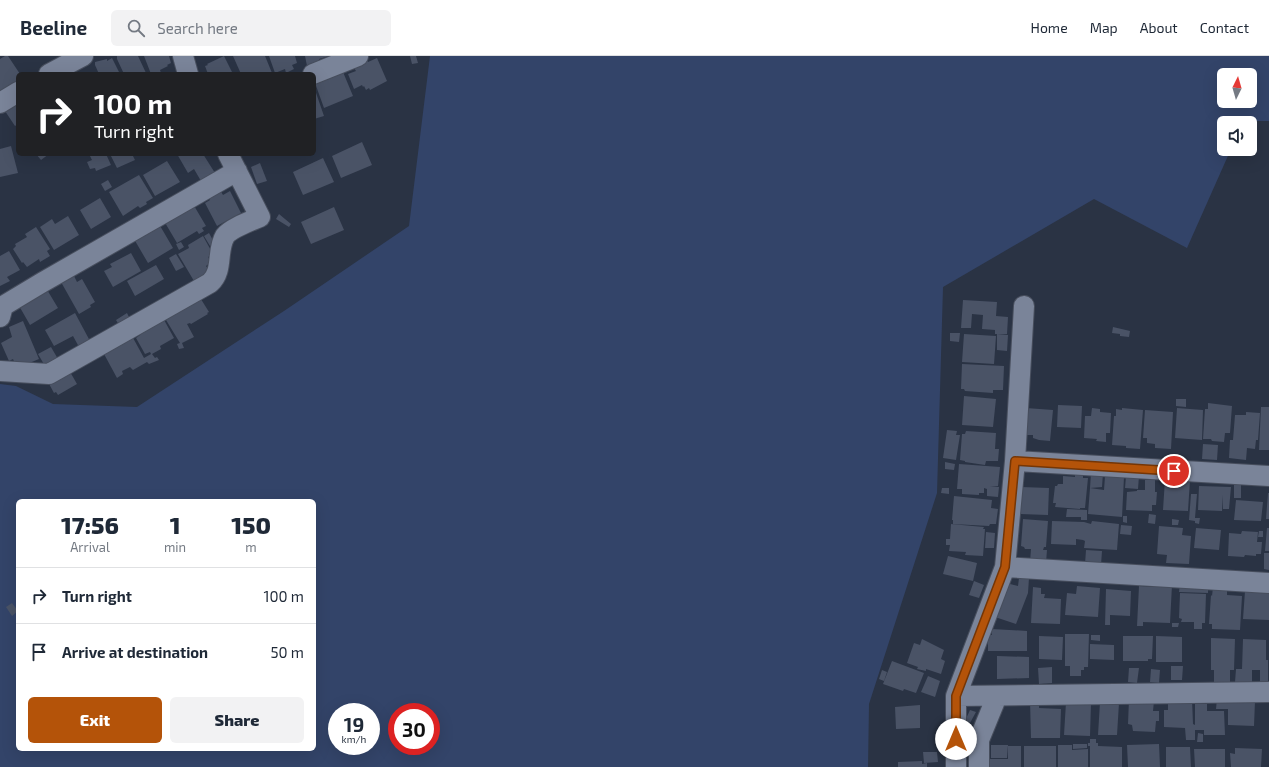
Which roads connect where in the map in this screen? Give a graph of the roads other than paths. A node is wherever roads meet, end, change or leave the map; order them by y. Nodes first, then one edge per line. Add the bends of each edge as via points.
1 (83, 56) edge
2 (183, 56) edge
3 (358, 56) edge
4 (53, 72) edge
5 (187, 72) edge
6 (316, 72) edge
7 (16, 93) edge
8 (0, 103) edge
9 (232, 163) edge
10 (1024, 306) dead end
11 (0, 317) edge
12 (0, 371) edge
13 (1015, 461) junction
14 (1269, 476) edge
15 (1005, 567) junction
16 (1269, 583) edge
17 (1269, 692) edge
18 (956, 696) junction
19 (997, 696) junction
20 (956, 767) edge
21 (979, 767) edge

1 - 4 street
2 - 5 street
3 - 6 street
7 - 8 street
9 - 11 street via 3,306
9 - 12 street via 260,217 230,231 225,236 216,278 49,374
10 - 13 street
13 - 14 street
13 - 15 street
15 - 16 street
15 - 18 street
17 - 19 street
18 - 19 street
18 - 20 street
19 - 21 street via 979,740

